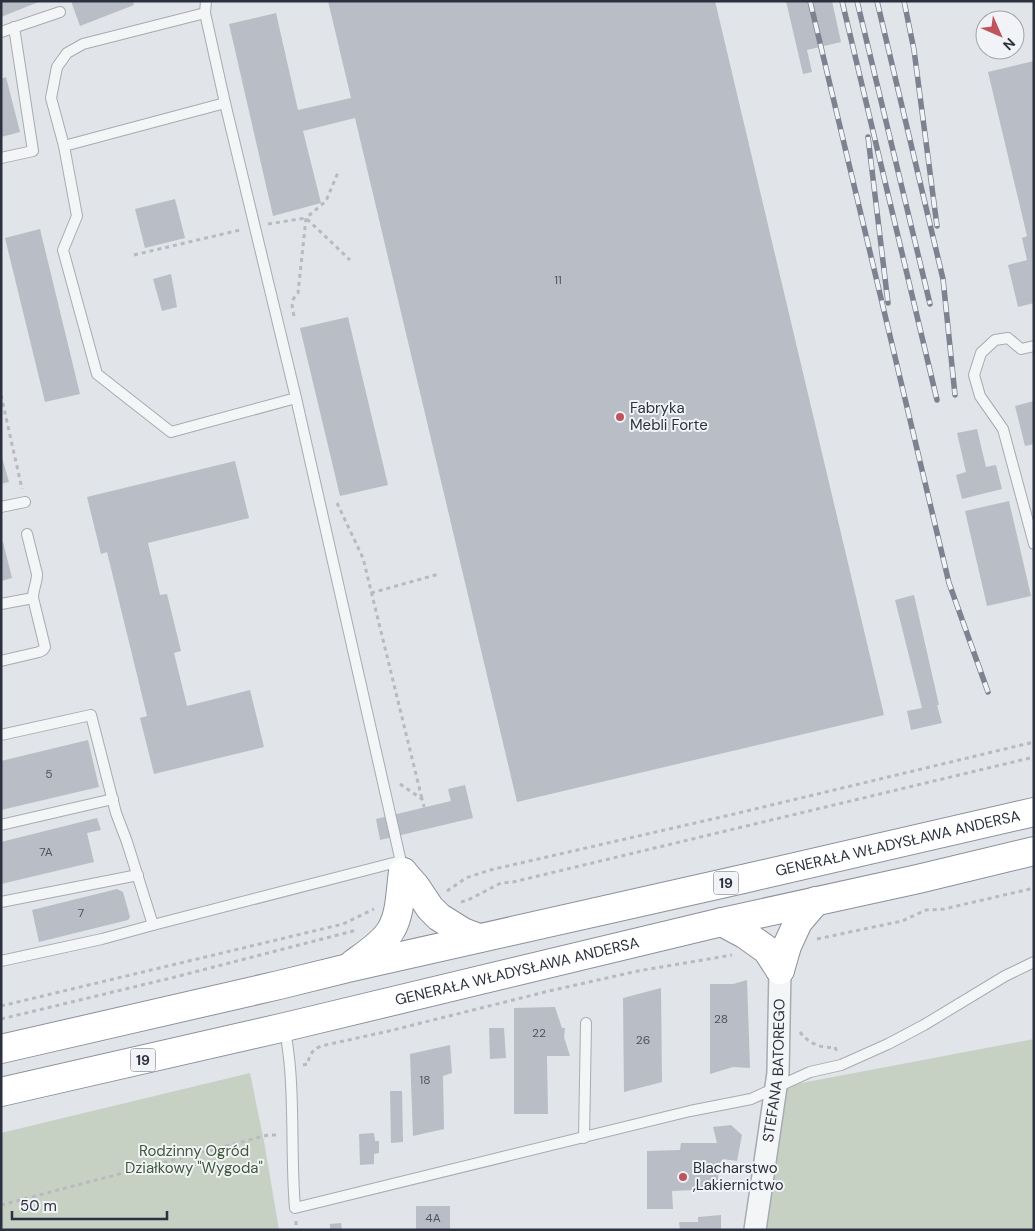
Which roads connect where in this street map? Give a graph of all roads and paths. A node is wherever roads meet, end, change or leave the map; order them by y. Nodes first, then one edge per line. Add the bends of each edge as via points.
1 (206, 1) edge
2 (60, 12) dead end
3 (205, 13) junction
4 (14, 27) junction
5 (1, 32) edge
6 (225, 103) junction
7 (64, 146) junction
8 (1, 158) edge
9 (339, 170) dead end
10 (294, 317) dead end
11 (1034, 346) edge
12 (1, 395) edge
13 (296, 398) junction
14 (335, 500) dead end
15 (25, 502) joint
16 (1, 508) edge
17 (27, 534) dead end
18 (1034, 544) edge
19 (438, 574) dead end
20 (371, 593) junction
21 (33, 598) junction
22 (1, 604) edge
23 (1, 661) edge
24 (1, 735) edge
25 (1034, 742) edge
26 (1034, 757) edge
27 (385, 788) junction
28 (113, 799) junction
29 (422, 799) junction
30 (424, 807) dead end
31 (1034, 812) edge
32 (1, 824) edge
33 (1034, 851) edge
34 (402, 867) junction
35 (138, 875) junction
36 (1034, 888) edge
37 (816, 901) junction
38 (1, 902) edge
39 (418, 902) junction
40 (722, 922) junction
41 (153, 925) junction
42 (362, 929) dead end
43 (479, 938) junction
44 (811, 941) dead end
45 (734, 955) dead end
46 (1, 961) edge
47 (1034, 962) edge
48 (348, 968) junction
49 (780, 970) junction
50 (1, 1006) edge
51 (1, 1019) edge
52 (586, 1023) dead end
53 (284, 1027) junction
54 (797, 1028) dead end
55 (1, 1049) edge
56 (841, 1064) junction
57 (290, 1068) junction
58 (776, 1089) junction
59 (1, 1092) edge
60 (262, 1137) dead end
61 (584, 1138) junction
62 (1, 1205) edge
63 (754, 1230) edge

1 - 3 lane
2 - 4 lane
3 - 6 lane
3 - 7 lane via 83,44 68,53 57,67 51,98
4 - 5 lane
4 - 8 lane via 33,151
6 - 7 lane
6 - 13 lane
7 - 13 lane via 78,216 63,250 98,374 171,432
9 - 10 path via 326,201 306,218 298,293 293,299
11 - 18 lane via 1021,349 1008,338 995,340 981,353 974,375 980,396 1003,428
12 - 15 path
13 - 27 lane
14 - 20 path via 363,558
15 - 16 lane
17 - 21 lane via 37,574
19 - 20 path
20 - 29 path
21 - 22 lane
21 - 23 lane via 45,647 39,652
24 - 28 lane via 91,715
25 - 39 path via 484,872 466,878 444,893
26 - 39 path via 501,883 468,900
27 - 29 path via 400,784
27 - 34 lane
28 - 32 lane
28 - 35 lane
29 - 30 path
31 - 43 highway, GENERAŁA WŁADYSŁAWA ANDERSA / 19
33 - 37 highway, GENERAŁA WŁADYSŁAWA ANDERSA / 19
34 - 39 highway via 400,891
34 - 41 lane
35 - 38 lane
35 - 41 lane
36 - 44 path via 944,909 926,910 902,921
37 - 40 highway, GENERAŁA WŁADYSŁAWA ANDERSA / 19
37 - 49 highway via 798,922
39 - 43 highway via 463,932
39 - 48 highway via 397,915 391,930 379,944
39 - 50 path via 367,911 343,924
40 - 49 highway via 767,950
40 - 53 highway, GENERAŁA WŁADYSŁAWA ANDERSA / 19
41 - 46 lane
42 - 51 path
43 - 48 highway, GENERAŁA WŁADYSŁAWA ANDERSA / 19
45 - 57 path via 638,970 320,1046 311,1053 308,1064
47 - 56 lane via 924,1025
48 - 55 highway, GENERAŁA WŁADYSŁAWA ANDERSA / 19
49 - 58 street, STEFANA BATOREGO
52 - 61 lane
53 - 57 lane
53 - 59 highway, GENERAŁA WŁADYSŁAWA ANDERSA / 19
54 - 56 path via 804,1038 816,1045 835,1047
56 - 58 lane via 810,1072
57 - 61 lane via 296,1208
58 - 61 lane via 751,1099
58 - 63 street, STEFANA BATOREGO
60 - 62 path

